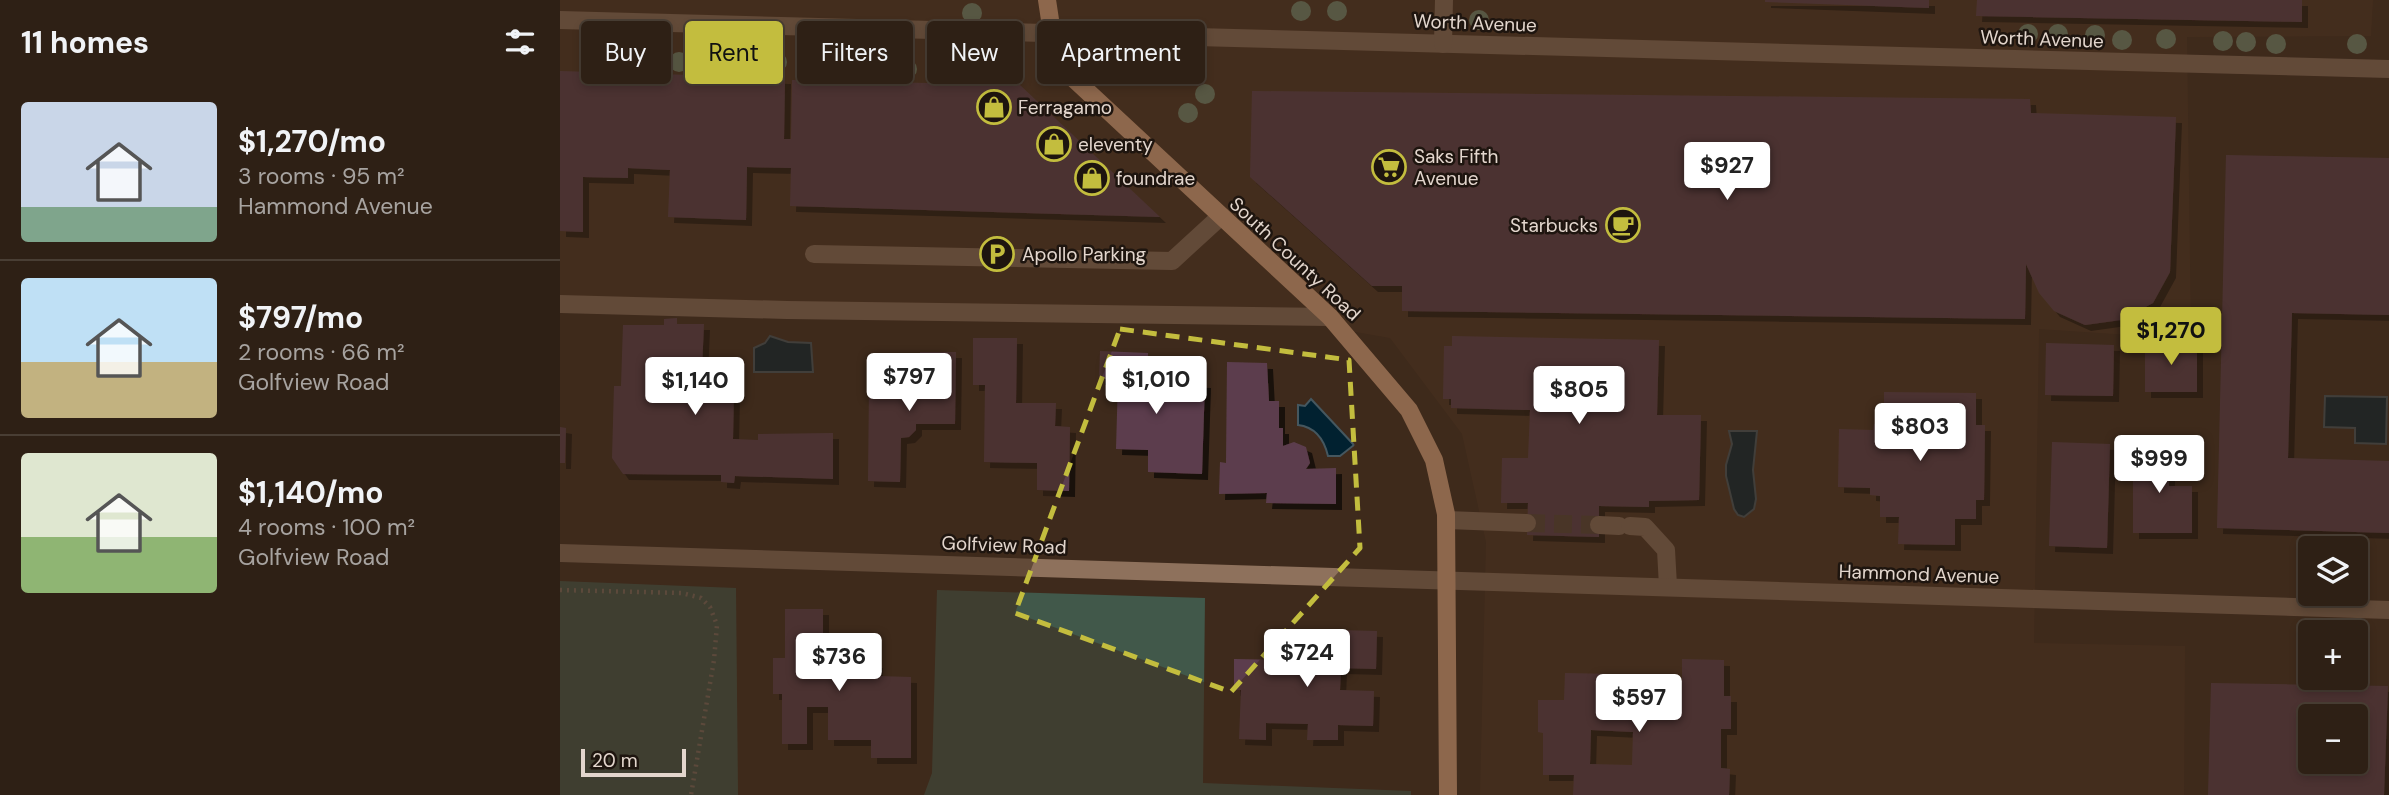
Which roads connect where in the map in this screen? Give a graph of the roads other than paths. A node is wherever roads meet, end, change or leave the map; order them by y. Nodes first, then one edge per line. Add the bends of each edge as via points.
1 (1047, 0) edge
2 (1444, 0) edge
3 (560, 20) edge
4 (1050, 21) edge
5 (1037, 33) edge
6 (1205, 37) edge
7 (1443, 44) junction
8 (2389, 69) edge
9 (1079, 84) edge
10 (1220, 217) junction
11 (814, 254) dead end
12 (560, 304) edge
13 (1330, 317) junction
14 (1447, 520) junction
15 (1527, 523) tunnel mouth
16 (1599, 525) tunnel mouth
17 (560, 553) edge
18 (1447, 579) junction
19 (1668, 586) junction
20 (2389, 610) edge
21 (1448, 795) edge

1 - 4 main road, South County Road
2 - 7 street
3 - 5 street, Worth Avenue
6 - 7 street, Worth Avenue
7 - 8 street, Worth Avenue
9 - 10 main road, South County Road
10 - 11 street via 1172,261
10 - 13 main road, South County Road
12 - 13 street
13 - 14 main road, South County Road via 1409,410 1434,460
14 - 15 street
14 - 18 main road, South County Road
16 - 19 street via 1645,527 1666,550
17 - 18 street, Golfview Road
18 - 19 street, Hammond Avenue
18 - 21 main road, South County Road
19 - 20 street, Hammond Avenue

